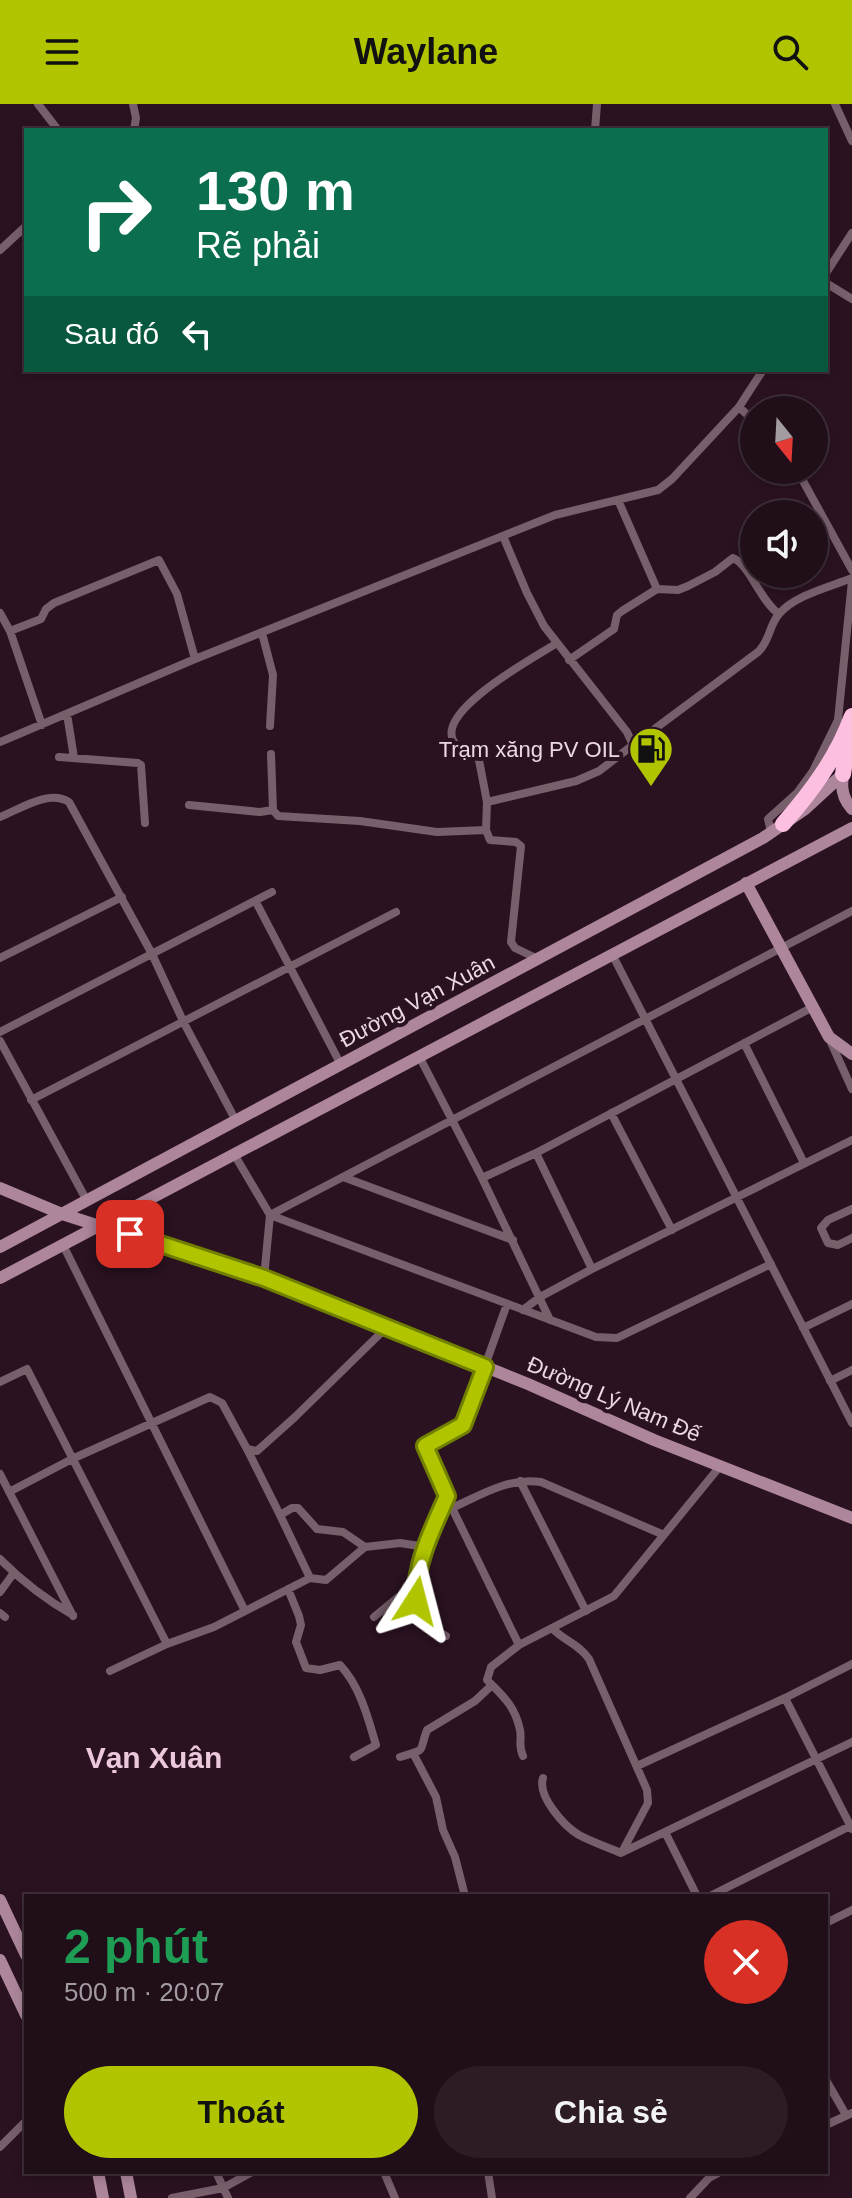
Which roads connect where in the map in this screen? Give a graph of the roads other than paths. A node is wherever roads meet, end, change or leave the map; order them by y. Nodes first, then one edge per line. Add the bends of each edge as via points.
1 (38, 104) edge
2 (133, 104) edge
3 (597, 104) edge
4 (835, 104) edge
5 (56, 128) edge
6 (134, 128) edge
7 (595, 128) edge
8 (852, 141) edge
9 (24, 228) edge
10 (852, 233) edge
11 (0, 250) edge
12 (828, 270) edge
13 (828, 284) edge
14 (852, 299) edge
15 (762, 372) edge
16 (739, 407) joint
17 (805, 484) edge
18 (618, 500) junction
19 (503, 536) junction
20 (852, 570) edge
21 (852, 579) edge
22 (657, 589) junction
23 (0, 613) edge
24 (779, 614) junction
25 (10, 631) junction
26 (262, 633) junction
27 (557, 643) junction
28 (195, 659) junction
29 (569, 660) junction
30 (67, 714) junction
31 (852, 718) edge
32 (42, 725) junction
33 (270, 726) dead end
34 (0, 742) edge
35 (633, 745) junction
36 (271, 754) dead end
37 (59, 757) dead end
38 (74, 758) junction
39 (852, 759) edge
40 (843, 774) junction
41 (487, 802) junction
42 (189, 805) dead end
43 (852, 809) edge
44 (273, 810) junction
45 (0, 817) edge
46 (145, 823) dead end
47 (777, 828) junction
48 (852, 828) edge
49 (486, 830) junction
50 (746, 883) junction
51 (272, 892) dead end
52 (122, 897) junction
53 (256, 902) junction
54 (852, 911) edge
55 (396, 912) dead end
56 (779, 948) junction
57 (152, 954) junction
58 (612, 954) junction
59 (0, 958) edge
60 (538, 959) junction
61 (290, 967) junction
62 (811, 1008) junction
63 (645, 1018) junction
64 (184, 1023) junction
65 (0, 1032) edge
66 (829, 1037) junction
67 (0, 1041) edge
68 (744, 1043) junction
69 (852, 1054) edge
70 (419, 1056) junction
71 (341, 1065) junction
72 (676, 1078) junction
73 (852, 1089) edge
74 (31, 1100) junction
75 (611, 1113) junction
76 (453, 1120) junction
77 (236, 1121) junction
78 (852, 1140) edge
79 (536, 1153) junction
80 (234, 1154) junction
81 (804, 1163) junction
82 (343, 1177) junction
83 (482, 1178) junction
84 (0, 1188) edge
85 (737, 1198) junction
86 (87, 1201) junction
87 (852, 1209) edge
88 (62, 1214) junction
89 (270, 1215) junction
90 (101, 1225) junction
91 (672, 1230) junction
92 (852, 1238) edge
93 (513, 1240) junction
94 (63, 1245) junction
95 (0, 1247) edge
96 (771, 1264) junction
97 (592, 1269) junction
98 (0, 1278) edge
99 (264, 1278) junction
100 (540, 1297) junction
101 (507, 1304) junction
102 (852, 1304) edge
103 (523, 1310) junction
104 (550, 1320) junction
105 (387, 1327) junction
106 (803, 1328) junction
107 (485, 1367) junction
108 (852, 1370) edge
109 (830, 1381) junction
110 (0, 1382) edge
111 (852, 1423) edge
112 (151, 1425) junction
113 (247, 1449) junction
114 (72, 1459) junction
115 (721, 1465) junction
116 (0, 1474) edge
117 (520, 1481) junction
118 (9, 1492) junction
119 (447, 1496) junction
120 (452, 1508) junction
121 (280, 1515) junction
122 (852, 1518) edge
123 (664, 1535) junction
124 (365, 1547) junction
125 (426, 1547) junction
126 (0, 1559) edge
127 (13, 1574) junction
128 (310, 1578) junction
129 (413, 1585) junction
130 (288, 1589) junction
131 (0, 1592) edge
132 (245, 1611) junction
133 (586, 1611) junction
134 (374, 1617) dead end
135 (552, 1628) junction
136 (446, 1636) dead end
137 (167, 1644) junction
138 (519, 1645) junction
139 (852, 1664) edge
140 (110, 1671) dead end
141 (492, 1685) junction
142 (785, 1698) junction
143 (852, 1742) edge
144 (413, 1753) junction
145 (523, 1756) dead end
146 (354, 1757) dead end
147 (400, 1757) dead end
148 (816, 1760) junction
149 (637, 1766) junction
150 (543, 1778) dead end
151 (851, 1827) edge
152 (665, 1832) junction
153 (621, 1853) junction
154 (464, 1894) edge
155 (696, 1894) edge
156 (714, 1894) edge
157 (0, 1900) edge
158 (852, 1910) edge
159 (828, 1922) edge
160 (24, 1951) edge
161 (0, 1960) edge
162 (24, 2011) edge
163 (828, 2083) edge
164 (849, 2114) edge
165 (24, 2123) edge
166 (828, 2124) edge
167 (0, 2147) edge
168 (98, 2174) edge
169 (126, 2174) edge
170 (217, 2174) edge
171 (248, 2174) edge
172 (385, 2174) edge
173 (488, 2174) edge
174 (716, 2174) edge
175 (223, 2188) junction
176 (103, 2198) edge
177 (131, 2198) edge
178 (172, 2198) edge
179 (228, 2198) edge
180 (395, 2198) edge
181 (492, 2198) edge
182 (690, 2198) edge

1 - 5 street
2 - 6 street
3 - 7 street
4 - 8 street
9 - 11 street
10 - 12 street
13 - 14 street
15 - 16 street
16 - 18 street via 658,490
17 - 20 street
18 - 19 street via 555,515
18 - 22 street
19 - 26 street
19 - 27 street via 527,593
21 - 24 street
21 - 47 street via 838,720 813,771 768,819
22 - 24 street via 678,590 737,559
22 - 29 street via 617,615 614,629
23 - 25 street
24 - 35 street via 758,652
25 - 28 street via 41,619 54,603 159,560 177,594
25 - 32 street
26 - 28 street
26 - 33 street via 273,675
27 - 29 street
27 - 41 street via 484,688 458,718 453,740 479,760
28 - 30 street
29 - 35 street
30 - 32 street
30 - 38 street
31 - 40 highway
31 - 47 highway via 827,770
32 - 34 street
35 - 41 street via 576,781
36 - 44 street
37 - 38 street
38 - 46 street via 141,765
39 - 40 main road, Đường Vạn Xuân
40 - 43 main road via 844,797
40 - 47 main road, Đường Vạn Xuân
41 - 49 street
42 - 44 street
44 - 49 street via 282,818 360,821 437,832
45 - 52 street via 44,799 63,798 76,812
47 - 60 main road, Đường Vạn Xuân
48 - 50 main road
49 - 60 street via 493,841 521,846 511,942
50 - 56 main road
50 - 58 main road
51 - 53 street
52 - 57 street
52 - 59 street
53 - 57 street
53 - 61 street
54 - 56 street
55 - 61 street
56 - 62 main road
56 - 63 street
57 - 64 street
57 - 65 street
58 - 63 street
58 - 70 main road
60 - 71 main road, Đường Vạn Xuân
61 - 64 street
61 - 71 street
62 - 66 main road
62 - 68 street
63 - 72 street
63 - 76 street
64 - 74 street
64 - 77 street
66 - 69 main road
66 - 73 street
67 - 74 street
68 - 72 street
68 - 81 street
70 - 76 street
70 - 80 main road
71 - 77 main road, Đường Vạn Xuân
72 - 75 street
72 - 85 street
74 - 86 street
75 - 79 street
75 - 91 street
76 - 82 street
76 - 83 street
77 - 86 main road, Đường Vạn Xuân
78 - 81 street
79 - 83 street
79 - 97 street
80 - 89 street
80 - 90 main road
81 - 85 street
82 - 89 street
82 - 93 street
83 - 93 street
84 - 88 main road, Đường Lý Nam Đế
85 - 91 street
85 - 96 street
86 - 88 main road, Đường Vạn Xuân
87 - 92 street via 821,1228 828,1243
88 - 90 main road, Đường Lý Nam Đế
88 - 95 main road, Đường Vạn Xuân
89 - 99 street
89 - 101 street
90 - 94 main road
90 - 99 main road, Đường Lý Nam Đế
91 - 97 street
93 - 100 street
94 - 98 main road
94 - 112 street
96 - 104 street via 617,1338 596,1337
96 - 106 street
97 - 100 street
99 - 105 main road, Đường Lý Nam Đế
100 - 103 street
100 - 104 street
101 - 103 street
101 - 107 street
102 - 106 street
103 - 104 street
105 - 107 main road, Đường Lý Nam Đế
105 - 113 street via 257,1451
106 - 109 street
107 - 115 main road, Đường Lý Nam Đế
107 - 119 street via 463,1425 425,1446
108 - 109 street
109 - 111 street
110 - 114 street via 27,1369
112 - 113 street via 214,1398 222,1403
112 - 114 street
112 - 132 street
113 - 121 street
114 - 118 street
114 - 137 street
115 - 122 main road, Đường Lý Nam Đế
115 - 123 street
116 - 118 street
117 - 120 street
117 - 123 street via 541,1482
117 - 133 street
118 - 127 street via 73,1616
119 - 120 street
119 - 125 street
120 - 138 street
121 - 124 street via 297,1508 317,1529 343,1532
121 - 128 street
123 - 133 street via 614,1596
124 - 125 street
124 - 128 street via 326,1580
125 - 129 street
126 - 127 street
127 - 131 street
128 - 130 street
129 - 134 street
129 - 136 street via 418,1613 427,1626
130 - 132 street
130 - 146 street via 299,1616 296,1642 306,1668 340,1665 365,1710 376,1745
132 - 137 street
133 - 135 street
135 - 138 street
135 - 149 street via 589,1659
137 - 140 street
138 - 141 street via 491,1667 487,1677
139 - 142 street
141 - 144 street via 427,1730 424,1748
141 - 145 street via 515,1714
142 - 148 street
142 - 149 street
143 - 148 street
144 - 147 street
144 - 154 street via 436,1797
148 - 151 street
148 - 152 street
149 - 153 street via 648,1803
150 - 153 street via 542,1790 567,1825
151 - 156 street
152 - 153 street
152 - 155 street
157 - 160 main road
158 - 159 street
161 - 162 main road
163 - 164 street
164 - 166 street
165 - 167 street
168 - 176 main road
169 - 177 main road
170 - 175 street
171 - 175 street
172 - 180 street
173 - 181 street
174 - 182 street
175 - 178 street
175 - 179 street

